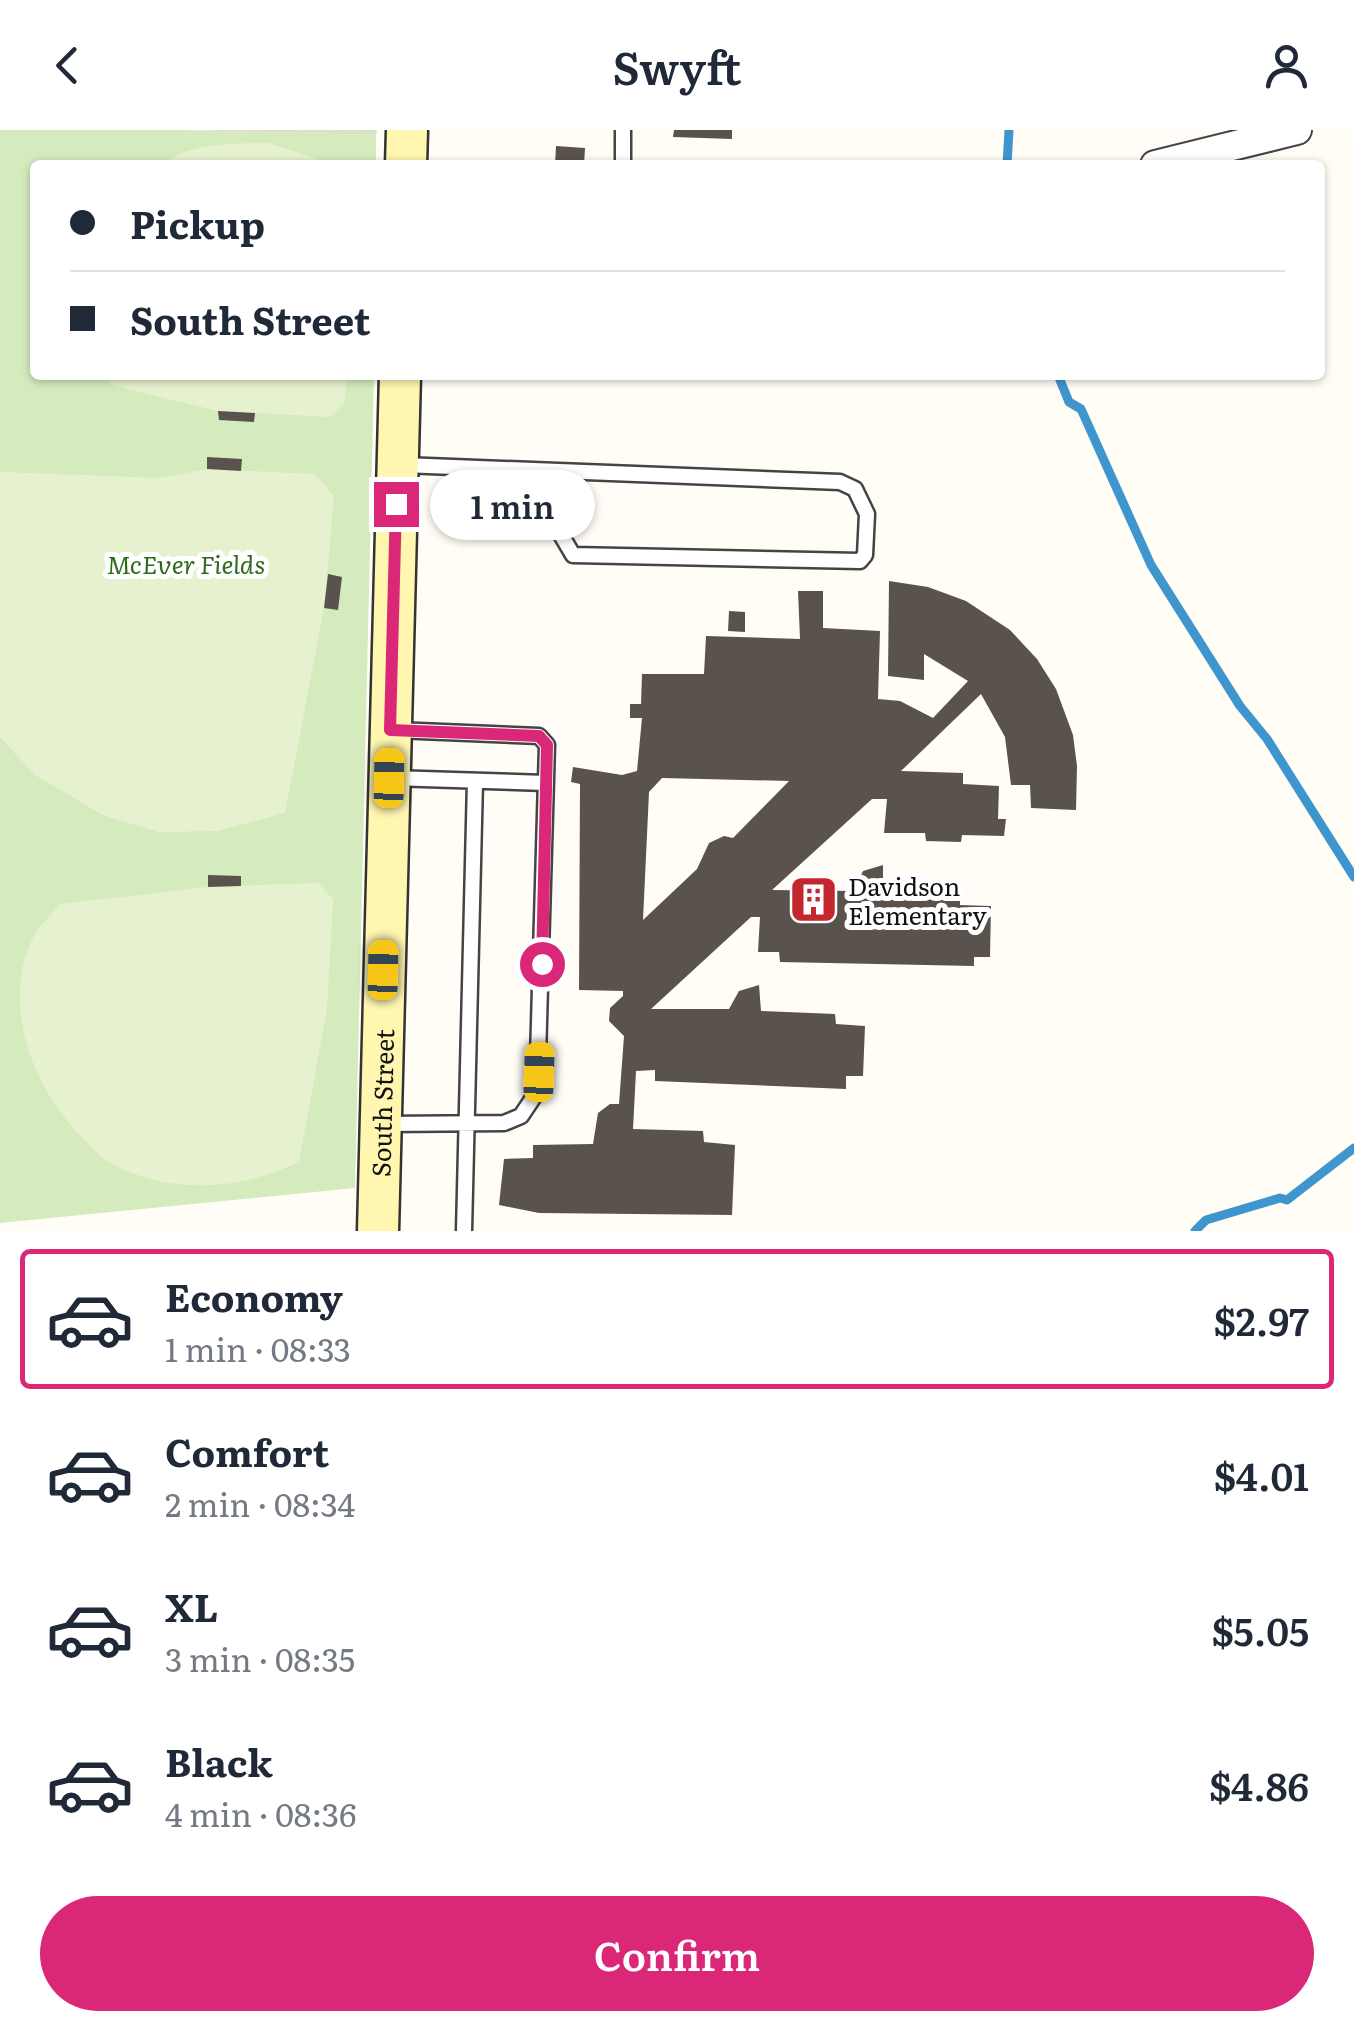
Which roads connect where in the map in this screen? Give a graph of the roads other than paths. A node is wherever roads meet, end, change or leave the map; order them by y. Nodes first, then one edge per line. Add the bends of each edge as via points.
1 (407, 130) edge
2 (623, 130) edge
3 (1297, 130) edge
4 (406, 160) edge
5 (623, 160) edge
6 (1175, 160) edge
7 (400, 380) edge
8 (398, 465) junction
9 (523, 470) junction
10 (390, 730) junction
11 (389, 778) junction
12 (475, 781) junction
13 (546, 783) junction
14 (380, 1124) junction
15 (466, 1124) junction
16 (378, 1231) edge
17 (464, 1231) edge

1 - 4 street
2 - 5 lane
3 - 6 street
7 - 8 street, South Street
8 - 9 lane
8 - 10 street, South Street
9 - 9 lane via 840,482 855,489 867,514 865,555 573,555
10 - 11 street, South Street
10 - 13 lane via 539,736 547,745
11 - 12 lane
11 - 14 street, South Street
12 - 13 lane
12 - 15 lane
13 - 15 lane via 537,1092 521,1116
14 - 15 lane
14 - 16 street, South Street
15 - 17 lane

